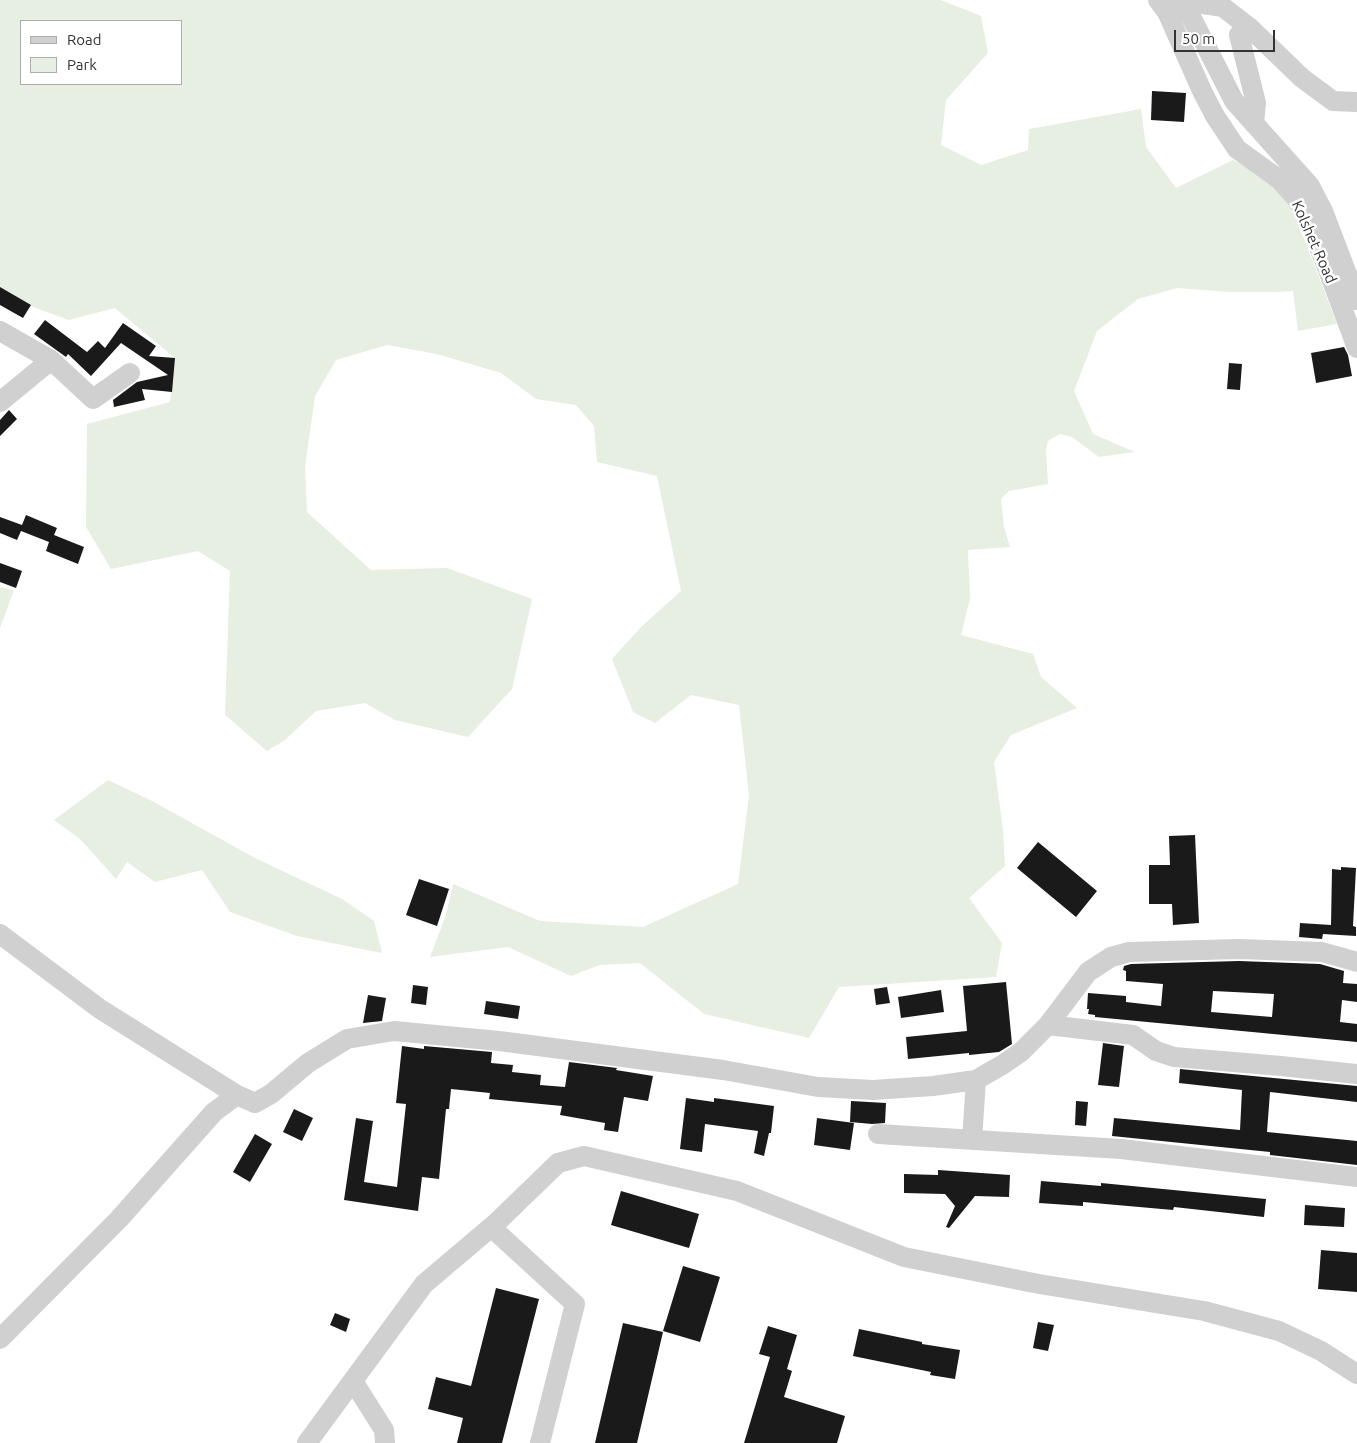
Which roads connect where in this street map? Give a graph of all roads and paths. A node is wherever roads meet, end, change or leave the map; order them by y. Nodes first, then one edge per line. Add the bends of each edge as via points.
1 (1172, 3) edge
2 (1224, 4) edge
3 (1250, 28) junction
4 (1357, 102) edge
5 (1254, 124) junction
6 (1303, 192) junction
7 (1343, 265) edge
8 (1357, 300) edge
9 (0, 331) edge
10 (1357, 348) edge
11 (51, 360) junction
12 (130, 373) dead end
13 (0, 402) edge
14 (0, 934) edge
15 (1357, 962) edge
16 (1048, 1025) junction
17 (1357, 1074) edge
18 (976, 1080) junction
19 (236, 1095) junction
20 (878, 1134) dead end
21 (972, 1140) junction
22 (1357, 1178) edge
23 (491, 1227) junction
24 (0, 1339) edge
25 (1357, 1374) edge
26 (353, 1381) junction
27 (307, 1443) edge
28 (385, 1443) edge
29 (540, 1443) edge

1 - 2 street
1 - 5 street, Kolshet Road via 1234,101
1 - 6 street, Kolshet Road via 1202,91 1214,116 1237,149 1280,180
2 - 3 street
3 - 4 street via 1302,78 1333,101
3 - 5 street via 1239,35 1256,103
5 - 6 street, Kolshet Road
6 - 7 street, Kolshet Road via 1323,211
7 - 8 street, Kolshet Road
7 - 10 street, Kolshet Road
9 - 11 street
11 - 12 street via 93,399
11 - 13 street
14 - 19 street via 100,1009
15 - 16 street via 1322,952 1240,949 1129,952 1112,957 1088,972
16 - 17 street via 1133,1035 1156,1051 1174,1057
16 - 18 street via 1021,1052
18 - 19 street via 873,1090 818,1087 714,1068 394,1031 346,1039 255,1103
18 - 21 street
19 - 24 street via 214,1112 119,1219
20 - 21 street
21 - 22 street via 1121,1149
23 - 25 street via 558,1163 584,1156 737,1191 904,1257 1039,1284 1204,1311 1279,1331 1321,1351
23 - 26 street via 424,1284
23 - 29 street via 575,1304
26 - 27 street
26 - 28 street via 384,1430

